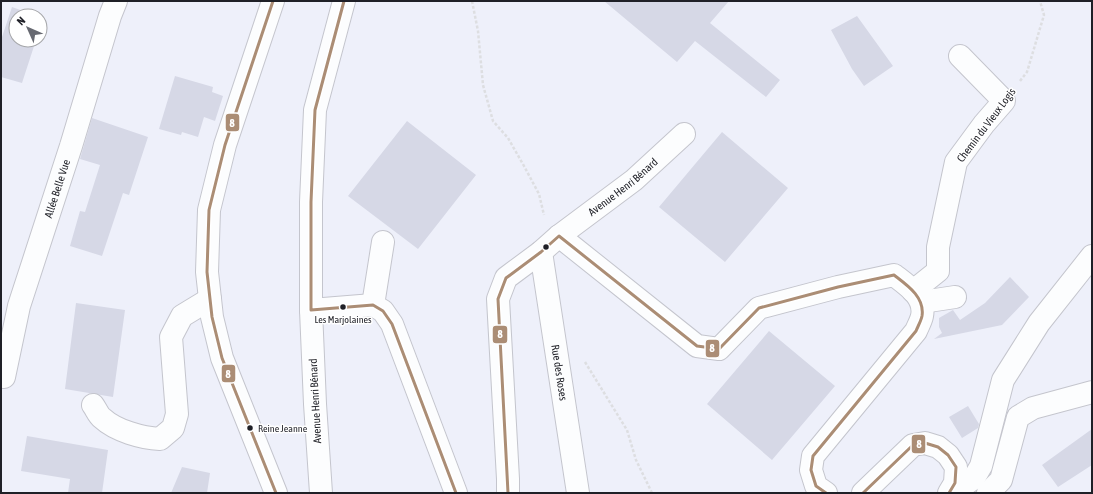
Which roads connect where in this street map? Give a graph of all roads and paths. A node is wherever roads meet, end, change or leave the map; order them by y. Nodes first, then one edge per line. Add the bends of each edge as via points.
1 (116, 1) edge
2 (273, 1) edge
3 (344, 1) edge
4 (472, 1) edge
5 (1040, 1) edge
6 (960, 56) dead end
7 (1004, 101) junction
8 (684, 134) dead end
9 (383, 242) dead end
10 (550, 243) junction
11 (1092, 256) edge
12 (917, 297) junction
13 (955, 297) dead end
14 (210, 300) junction
15 (373, 305) junction
16 (311, 310) junction
17 (585, 362) dead end
18 (4, 378) dead end
19 (1092, 392) edge
20 (93, 405) dead end
21 (276, 493) edge
22 (321, 493) edge
23 (456, 493) edge
24 (508, 493) edge
25 (578, 493) edge
26 (652, 493) edge
27 (826, 493) edge
28 (862, 493) edge
29 (950, 493) edge
30 (954, 493) edge
31 (988, 493) edge

1 - 18 street, Allée Belle Vue via 19,306
2 - 14 street via 225,145 209,210 207,272
3 - 16 street, Avenue Henri Bénard via 315,110 311,202
4 - 10 path via 484,85 493,121 508,138 539,194
5 - 7 path, Chemin du Vieux Logis via 1044,15 1027,72
6 - 7 street
7 - 12 street, Chemin du Vieux Logis via 956,162 938,247 938,271
8 - 10 street, Avenue Henri Bénard via 634,180
9 - 15 street
10 - 12 street via 697,346 719,350 760,308 838,287 894,275
10 - 24 street, Avenue Henri Bénard via 506,278 498,299
10 - 25 street, Rue des Roses
11 - 30 street via 1039,323 1002,380 981,466 974,478
12 - 13 street
12 - 27 street via 922,316 916,331 813,456 811,470 816,486
14 - 20 street via 182,316 171,338 177,414 173,428 160,440 116,428 101,418
14 - 21 street via 222,358
15 - 16 street
15 - 23 street via 383,311 392,324
16 - 22 street, Avenue Henri Bénard
17 - 26 path via 627,430 636,460
19 - 31 street via 1033,408 1018,417 1001,480
28 - 29 street via 913,445 926,443 938,447 948,455 956,467 955,483

